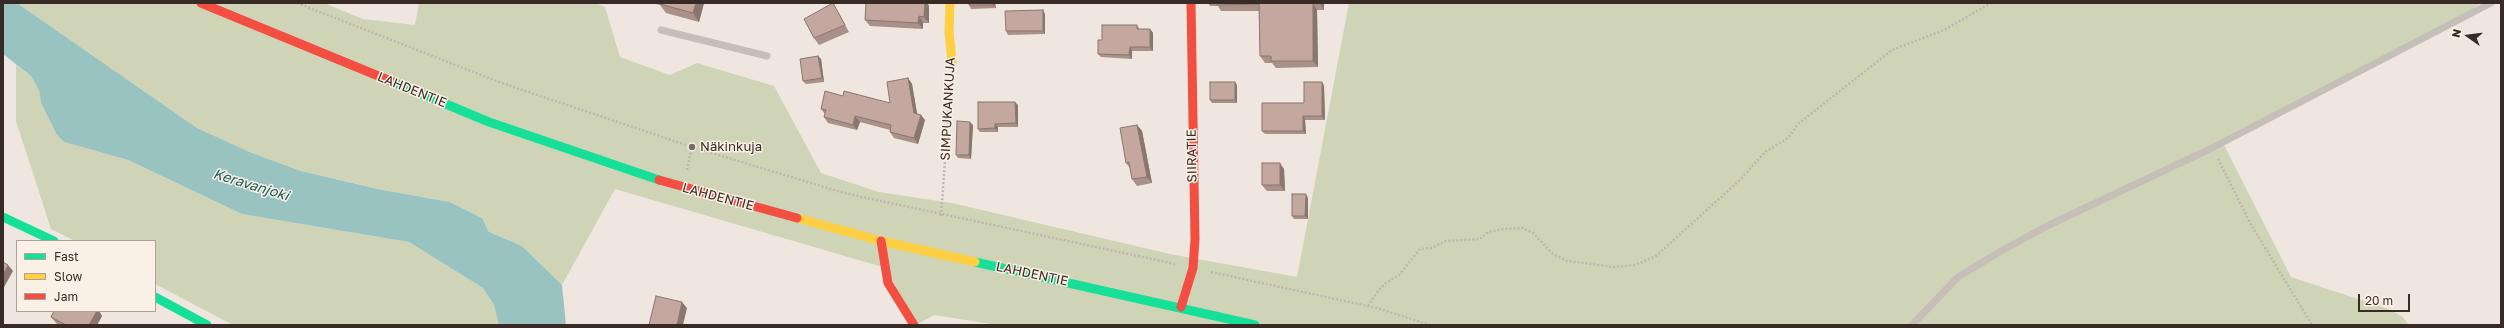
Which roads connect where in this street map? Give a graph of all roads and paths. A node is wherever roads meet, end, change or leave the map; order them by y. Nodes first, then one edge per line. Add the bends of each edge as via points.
1 (201, 3) edge
2 (296, 3) edge
3 (950, 3) edge
4 (1192, 3) edge
5 (1990, 3) edge
6 (2491, 3) edge
7 (661, 30) dead end
8 (767, 56) dead end
9 (952, 61) joint
10 (2212, 148) junction
11 (941, 216) junction
12 (3, 217) edge
13 (52, 240) edge
14 (881, 241) junction
15 (1178, 265) dead end
16 (1209, 272) dead end
17 (156, 297) edge
18 (1368, 306) junction
19 (1181, 307) junction
20 (207, 325) edge
21 (914, 325) edge
22 (1255, 325) edge
23 (1430, 325) edge
24 (1912, 325) edge
25 (2312, 325) edge

1 - 14 main road, LAHDENTIE via 489,122 595,160 691,190
2 - 11 path via 499,82 692,147 844,194
3 - 9 main road, SIMPUKANKUJA
4 - 19 main road, SIIRATIE via 1195,239 1193,268
5 - 18 path via 1944,30 1892,50 1798,124 1788,138 1765,152 1741,180 1656,256 1635,266 1614,267 1567,261 1553,254 1532,233 1523,228 1503,229 1488,232 1480,239 1446,241 1431,248 1420,249 1399,275 1378,291
6 - 10 lane
7 - 8 lane
9 - 11 path, SIMPUKANKUJA
10 - 24 lane via 2049,225 2001,251 1958,277
10 - 25 path via 2250,224
11 - 15 path
12 - 13 main road
14 - 19 main road, LAHDENTIE
14 - 21 main road via 888,283
16 - 18 path
17 - 20 main road
18 - 23 path
19 - 22 main road, LAHDENTIE

